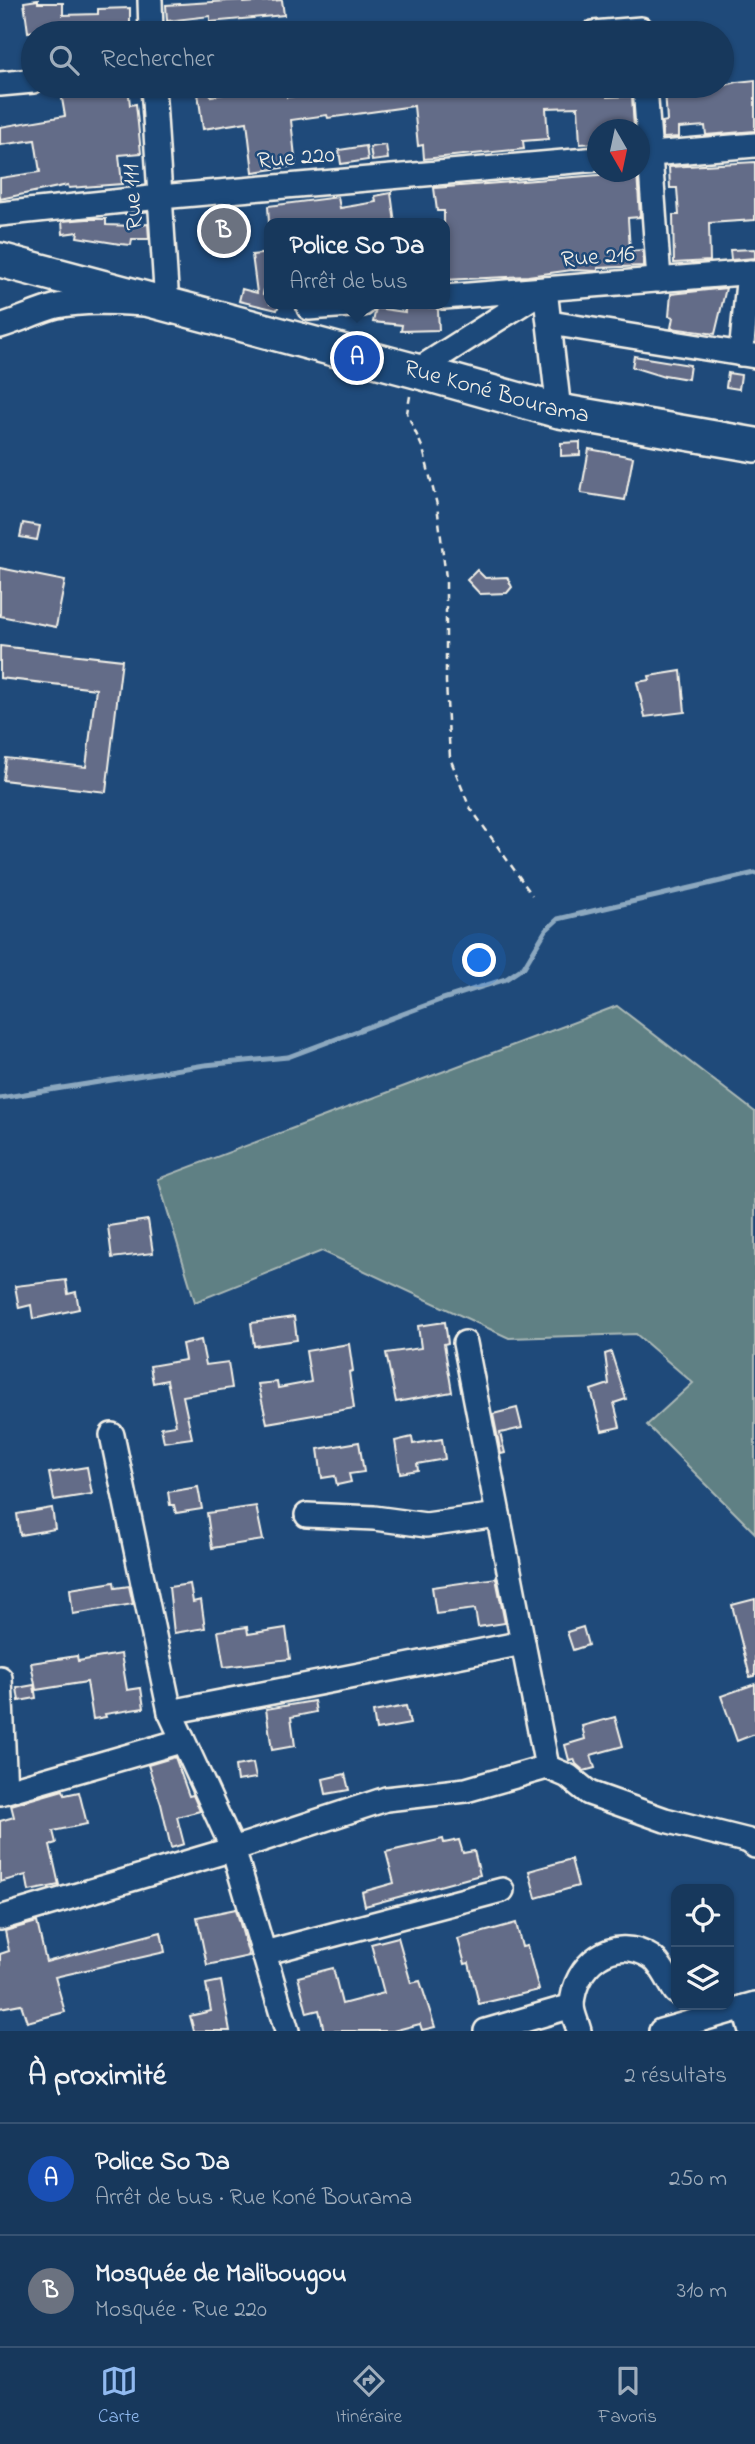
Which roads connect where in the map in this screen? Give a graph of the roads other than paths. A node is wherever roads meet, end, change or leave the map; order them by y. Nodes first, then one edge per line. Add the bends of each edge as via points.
1 (150, 0) edge
2 (151, 21) edge
3 (21, 82) edge
4 (0, 84) edge
5 (154, 98) edge
6 (645, 98) edge
7 (645, 119) edge
8 (755, 145) edge
9 (650, 155) edge
10 (587, 160) edge
11 (648, 182) edge
12 (160, 197) junction
13 (0, 214) edge
14 (0, 260) edge
15 (752, 272) edge
16 (659, 280) junction
17 (545, 289) junction
18 (450, 297) edge
19 (167, 305) junction
20 (551, 323) junction
21 (0, 326) edge
22 (748, 355) edge
23 (416, 371) junction
24 (559, 411) junction
25 (755, 445) edge
26 (465, 1343) dead end
27 (112, 1436) dead end
28 (307, 1515) dead end
29 (498, 1515) junction
30 (523, 1643) junction
31 (0, 1678) edge
32 (170, 1712) junction
33 (181, 1741) junction
34 (547, 1767) junction
35 (2, 1792) edge
36 (755, 1846) edge
37 (233, 1849) junction
38 (502, 1890) dead end
39 (0, 1917) edge
40 (264, 1953) junction
41 (671, 1985) edge
42 (572, 2006) junction
43 (750, 2006) edge
44 (691, 2013) edge
45 (287, 2031) edge
46 (486, 2031) edge
47 (579, 2031) edge
48 (661, 2031) edge
49 (751, 2031) edge

1 - 2 street
3 - 4 street
5 - 12 street, Rue 111
6 - 7 street
8 - 9 street
10 - 12 street, Rue 220
11 - 16 street
12 - 13 street, Rue 220
12 - 19 street, Rue 111
14 - 19 highway, Rue Koné Bourama
15 - 16 street, Rue 216
15 - 22 street
16 - 17 street, Rue 216
17 - 18 street, Rue 216
17 - 20 street
17 - 23 street
19 - 21 street via 89,302 42,310
19 - 23 highway, Rue Koné Bourama
20 - 22 street
20 - 24 street
23 - 24 highway, Rue Koné Bourama
24 - 25 highway, Rue Koné Bourama
26 - 29 street
27 - 32 street
28 - 29 street via 426,1525
29 - 30 street
30 - 32 street
30 - 34 street
31 - 35 street
32 - 33 street
33 - 35 street
33 - 37 street
34 - 36 street via 589,1793
34 - 37 street via 466,1790 386,1799
37 - 39 street
37 - 40 street
38 - 40 street
40 - 45 street
41 - 42 street via 652,1957 621,1947 605,1951 581,1974
42 - 46 street
42 - 47 street
43 - 44 street
43 - 49 street
44 - 48 street

